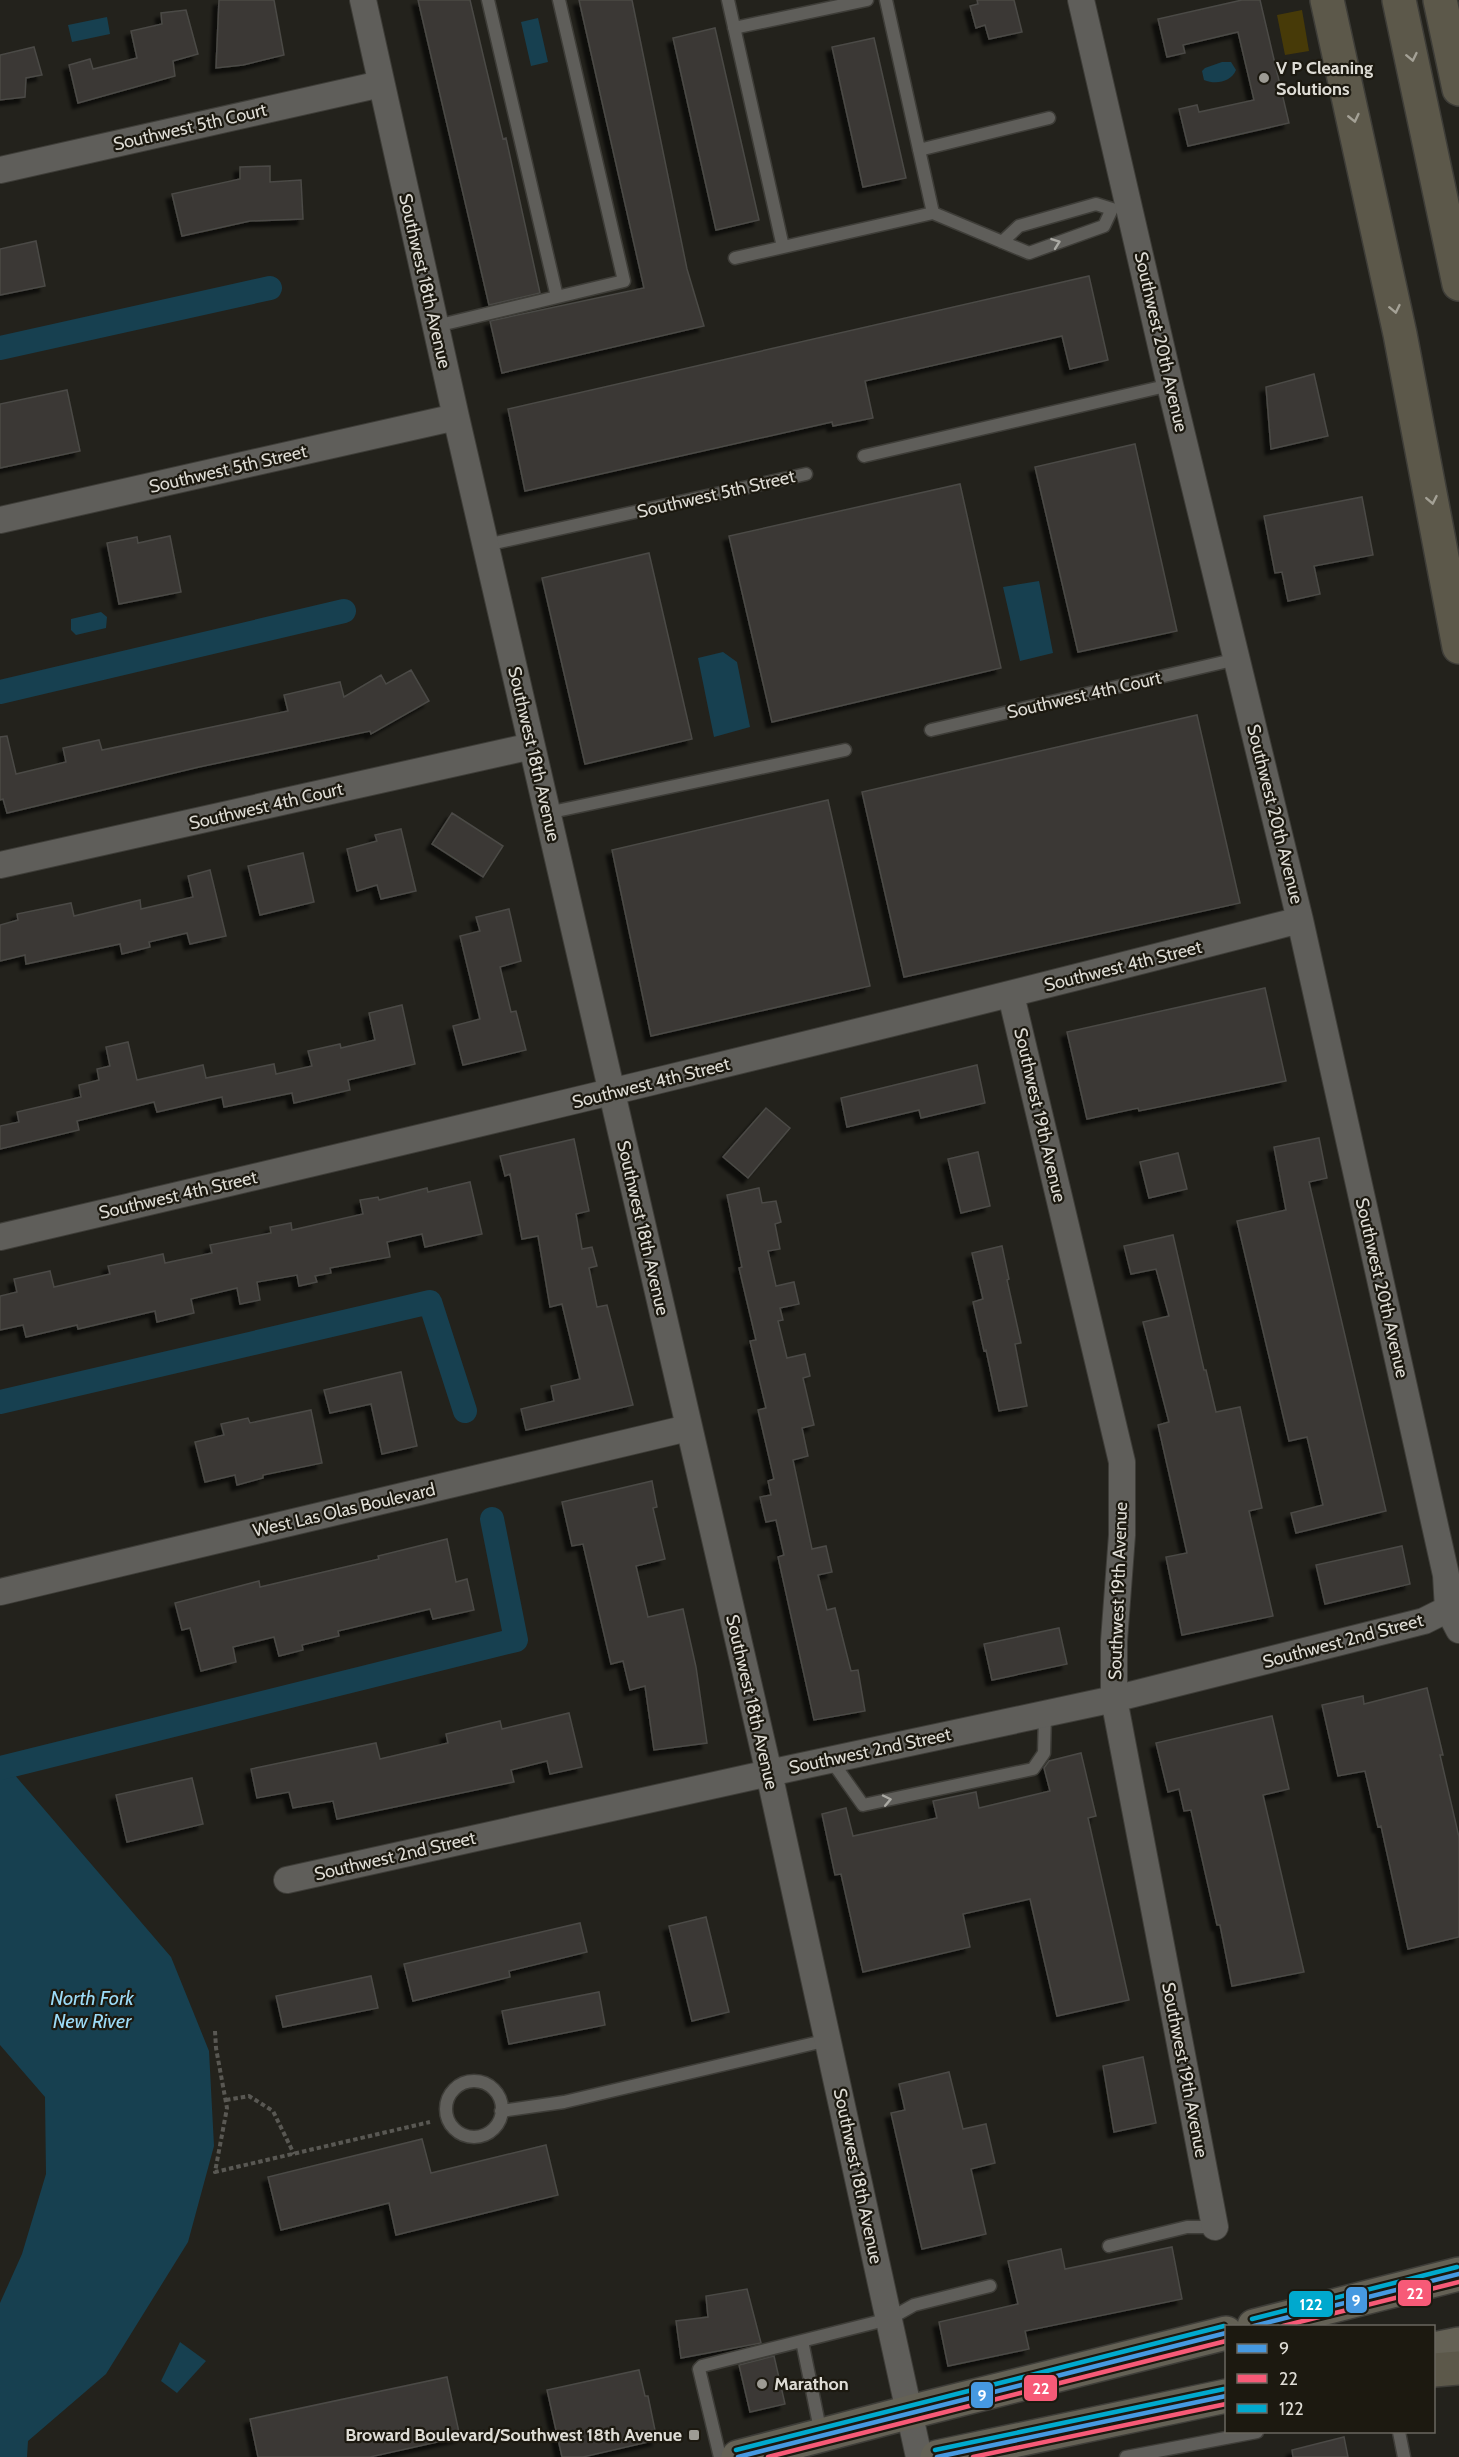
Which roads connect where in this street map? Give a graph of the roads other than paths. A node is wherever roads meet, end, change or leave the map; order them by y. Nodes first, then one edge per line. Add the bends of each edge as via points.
1 (363, 0) edge
2 (488, 0) edge
3 (559, 0) edge
4 (728, 0) edge
5 (867, 0) edge
6 (886, 0) edge
7 (1081, 0) edge
8 (1327, 0) edge
9 (1399, 0) edge
10 (1440, 0) edge
11 (734, 28) junction
12 (381, 84) junction
13 (1459, 89) edge
14 (1050, 118) dead end
15 (920, 150) junction
16 (0, 170) edge
17 (1121, 209) junction
18 (933, 213) junction
19 (1002, 242) junction
20 (783, 247) junction
21 (735, 258) dead end
22 (1459, 284) edge
23 (557, 297) junction
24 (436, 326) junction
25 (1170, 384) junction
26 (456, 417) junction
27 (864, 456) dead end
28 (806, 474) dead end
29 (0, 520) edge
30 (486, 545) junction
31 (1459, 646) edge
32 (1237, 659) junction
33 (931, 730) dead end
34 (532, 746) junction
35 (845, 750) dead end
36 (547, 813) junction
37 (0, 865) edge
38 (1300, 920) junction
39 (1011, 995) junction
40 (612, 1093) junction
41 (0, 1237) edge
42 (688, 1428) junction
43 (0, 1592) edge
44 (1454, 1619) edge
45 (1114, 1700) junction
46 (1045, 1714) junction
47 (831, 1760) junction
48 (769, 1773) junction
49 (287, 1880) dead end
50 (828, 2040) junction
51 (501, 2111) junction
52 (1215, 2227) joint
53 (1109, 2246) dead end
54 (1459, 2274) edge
55 (990, 2286) dead end
56 (889, 2319) junction
57 (1258, 2325) edge
58 (1225, 2333) edge
59 (802, 2341) junction
60 (1459, 2344) edge
61 (1435, 2349) edge
62 (1459, 2368) edge
63 (1435, 2370) edge
64 (1225, 2396) edge
65 (910, 2412) junction
66 (1252, 2433) edge
67 (1399, 2433) edge
68 (822, 2435) junction
69 (720, 2457) edge
70 (738, 2457) edge
71 (919, 2457) edge
72 (937, 2457) edge
73 (1126, 2457) edge
74 (1404, 2457) edge

1 - 12 street, Southwest 18th Avenue
2 - 23 lane
3 - 23 lane via 624,281
4 - 11 lane
5 - 11 lane
6 - 15 lane
7 - 17 street, Southwest 20th Avenue
8 -> 31 highway via 1400,334
9 -> 22 highway
10 - 13 highway
11 - 20 lane
12 - 16 street, Southwest 5th Court
12 - 24 street, Southwest 18th Avenue
14 - 15 lane
15 - 18 lane
17 - 19 lane via 1096,204 1019,226
19 -> 17 lane via 1029,253 1104,226
17 - 25 street, Southwest 20th Avenue
18 - 19 lane
18 - 20 lane
20 - 21 lane
23 - 24 lane
24 - 26 street, Southwest 18th Avenue
25 - 27 lane
25 - 32 street, Southwest 20th Avenue
26 - 29 street, Southwest 5th Street
26 - 30 street, Southwest 18th Avenue
28 - 30 lane, Southwest 5th Street
30 - 34 street, Southwest 18th Avenue
32 - 33 lane, Southwest 4th Court
32 - 38 street, Southwest 20th Avenue
34 - 36 street, Southwest 18th Avenue
34 - 37 street, Southwest 4th Court
35 - 36 lane
36 - 40 street, Southwest 18th Avenue
38 - 39 street, Southwest 4th Street
38 - 44 street, Southwest 20th Avenue
39 - 40 street, Southwest 4th Street
39 - 45 street, Southwest 19th Avenue via 1122,1462
40 - 41 street, Southwest 4th Street
40 - 42 street, Southwest 18th Avenue
42 - 43 street, West Las Olas Boulevard
42 - 48 street, Southwest 18th Avenue
44 - 45 street, Southwest 2nd Street via 1424,1622
45 - 46 street, Southwest 2nd Street
45 - 52 street, Southwest 19th Avenue
46 - 47 street, Southwest 2nd Street
47 -> 46 lane via 863,1805 1033,1769 1044,1753
47 - 48 street, Southwest 2nd Street
48 - 49 street, Southwest 2nd Street
48 - 50 street, Southwest 18th Avenue
50 - 51 lane via 564,2102
50 - 56 street, Southwest 18th Avenue
51 - 51 lane via 497,2094 474,2081 451,2092 446,2110 453,2128 469,2137 488,2133
52 - 53 lane via 1187,2227
54 - 57 main road
55 - 56 lane via 914,2305
56 - 59 lane
56 - 65 street, Southwest 18th Avenue
58 - 65 main road
59 - 68 lane
59 - 69 lane via 699,2368
60 - 61 main road
62 - 63 highway
64 - 72 main road
65 - 68 main road
65 - 71 street, Southwest 18th Avenue
66 - 73 lane
67 - 74 lane
68 - 70 main road

